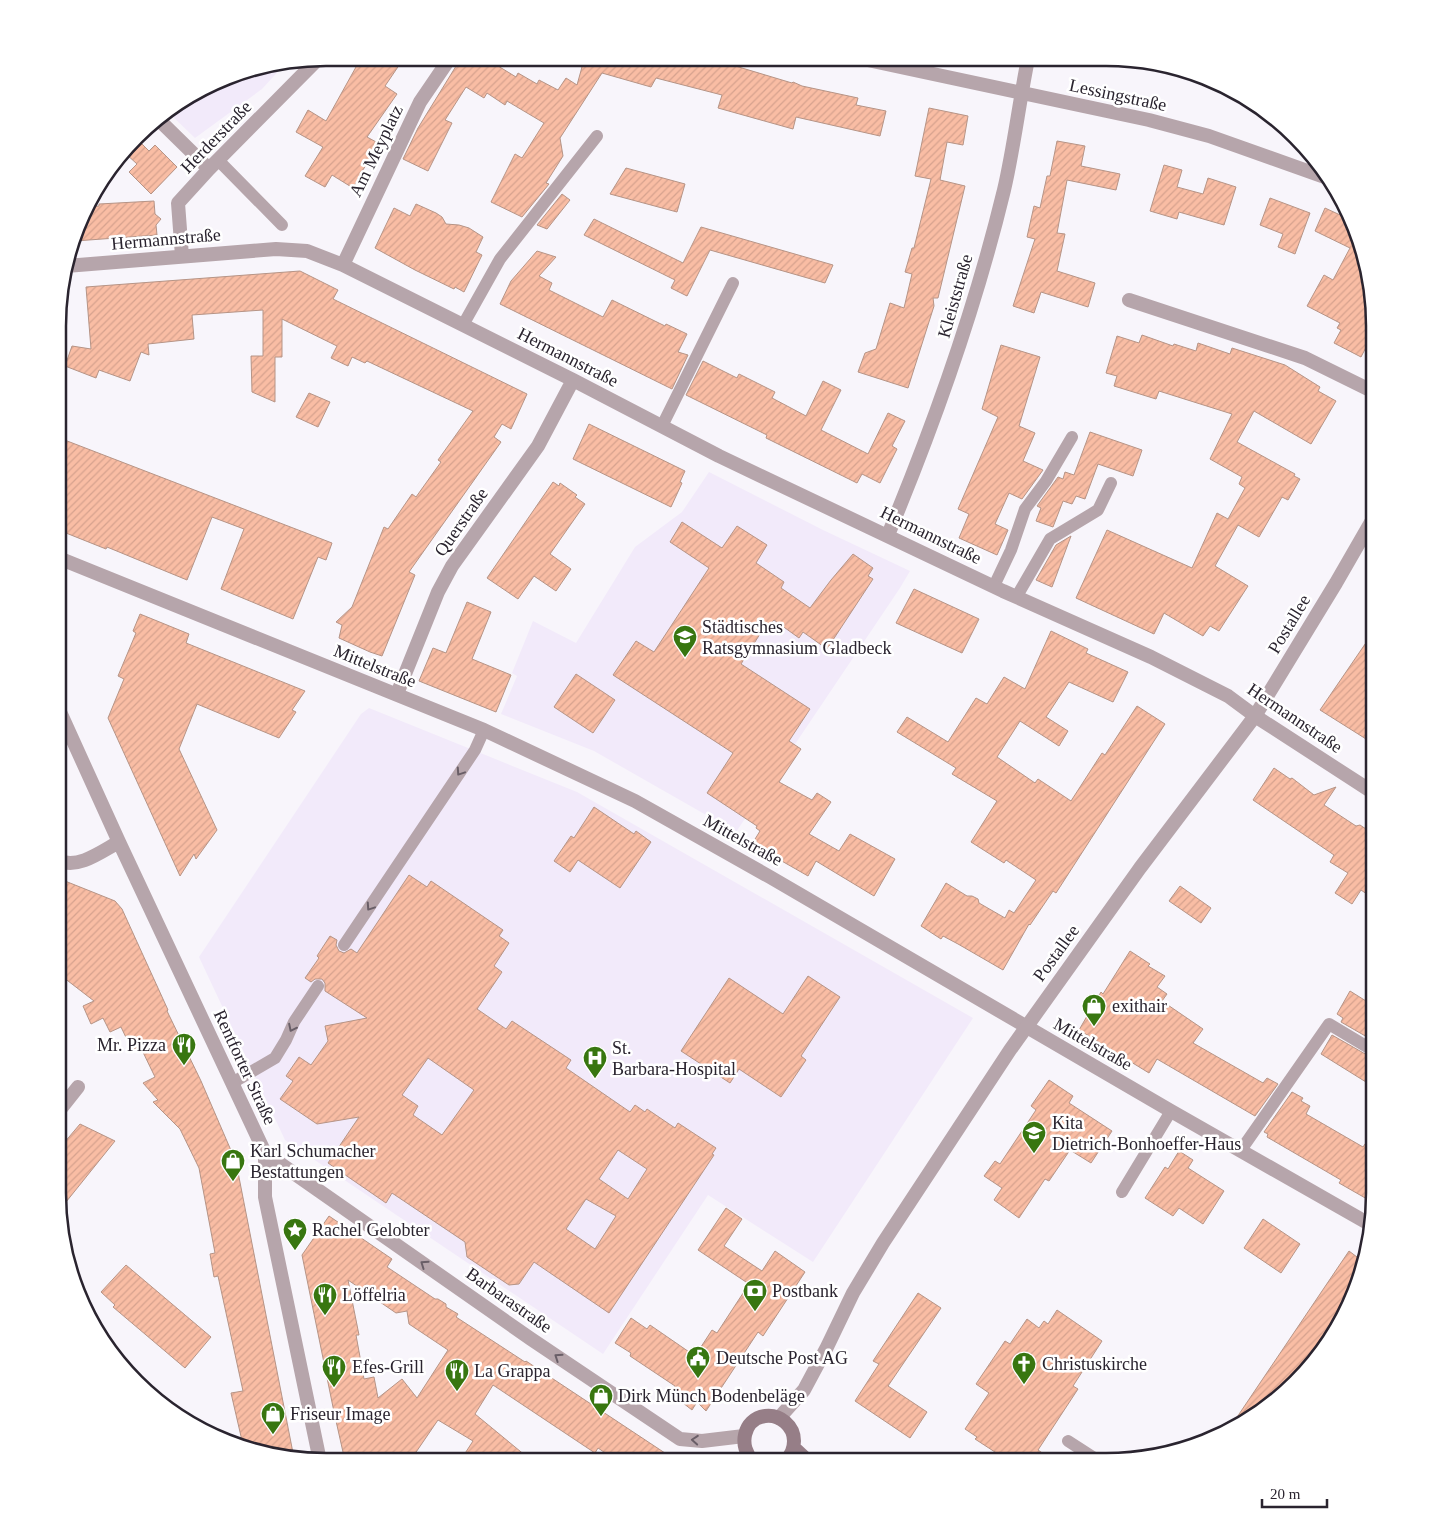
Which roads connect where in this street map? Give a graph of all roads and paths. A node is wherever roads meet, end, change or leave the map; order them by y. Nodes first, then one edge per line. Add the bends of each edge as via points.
1 (445, 66) edge
2 (895, 66) edge
3 (1027, 66) edge
4 (310, 67) edge
5 (1021, 94) junction
6 (164, 124) edge
7 (597, 136) dead end
8 (213, 165) junction
9 (1316, 174) edge
10 (282, 225) dead end
11 (182, 256) junction
12 (73, 265) edge
13 (342, 265) junction
14 (733, 283) dead end
15 (1128, 300) dead end
16 (463, 325) junction
17 (572, 380) junction
18 (1366, 388) edge
19 (662, 426) junction
20 (1072, 437) dead end
21 (1111, 483) dead end
22 (1366, 530) edge
23 (888, 536) junction
24 (66, 561) edge
25 (994, 586) junction
26 (1017, 596) junction
27 (397, 694) junction
28 (1256, 716) junction
29 (66, 725) edge
30 (484, 730) junction
31 (1366, 788) edge
32 (119, 842) junction
33 (66, 864) edge
34 (344, 945) dead end
35 (318, 986) dead end
36 (1026, 1027) junction
37 (1366, 1046) edge
38 (232, 1083) junction
39 (78, 1087) dead end
40 (66, 1101) edge
41 (1171, 1111) junction
42 (1241, 1150) junction
43 (264, 1153) junction
44 (1122, 1192) dead end
45 (1364, 1221) edge
46 (779, 1418) junction
47 (744, 1436) junction
48 (1068, 1441) dead end
49 (794, 1448) junction
50 (318, 1453) edge
51 (747, 1453) edge
52 (792, 1453) edge
53 (799, 1453) edge
54 (1087, 1453) edge

1 - 13 street, Am Meyplatz via 420,102
2 - 5 street, Lessingstraße
3 - 5 street, Kleiststraße
4 - 8 street, Herderstraße
5 - 9 street, Lessingstraße via 1149,120 1209,136
5 - 23 street, Kleiststraße via 1004,189 968,321 945,392
6 - 8 street
7 - 16 lane via 500,259
8 - 10 lane
8 - 11 street, Herderstraße via 178,203
11 - 12 street, Hermannstraße
11 - 13 street, Hermannstraße via 276,249 308,251
13 - 16 street, Hermannstraße
14 - 19 lane
15 - 18 street via 1305,358
16 - 17 street, Hermannstraße
17 - 19 street, Hermannstraße
17 - 27 street, Querstraße via 538,446 452,566 438,592
19 - 23 street, Hermannstraße
20 - 25 lane via 1025,509
21 - 26 lane via 1098,510 1050,539
22 - 28 street, Postallee
23 - 25 street, Hermannstraße
24 - 27 street, Mittelstraße
25 - 26 street, Hermannstraße
26 - 28 street, Hermannstraße via 1151,657 1228,696
27 - 30 street, Mittelstraße
28 - 31 street, Hermannstraße
28 - 36 street, Postallee via 1140,868
29 - 32 street, Rentforter Straße
30 -> 34 lane via 475,750
30 - 36 street, Mittelstraße via 635,801
32 - 33 street via 82,861
32 - 38 street, Rentforter Straße
35 -> 38 lane via 275,1058
36 - 41 street, Mittelstraße
36 - 46 street, Postallee via 863,1276 804,1390
37 - 42 lane via 1329,1024
38 - 43 street, Rentforter Straße
39 - 40 street
41 - 42 street, Mittelstraße
41 - 44 lane
42 - 45 street, Mittelstraße
47 -> 43 street, Barbarastraße via 680,1439
43 - 50 street, Rentforter Straße via 265,1197
46 - 47 main road via 764,1416 751,1423
46 - 49 main road via 789,1425 794,1436
47 - 51 main road
48 - 54 lane
49 - 52 main road
49 - 53 main road

